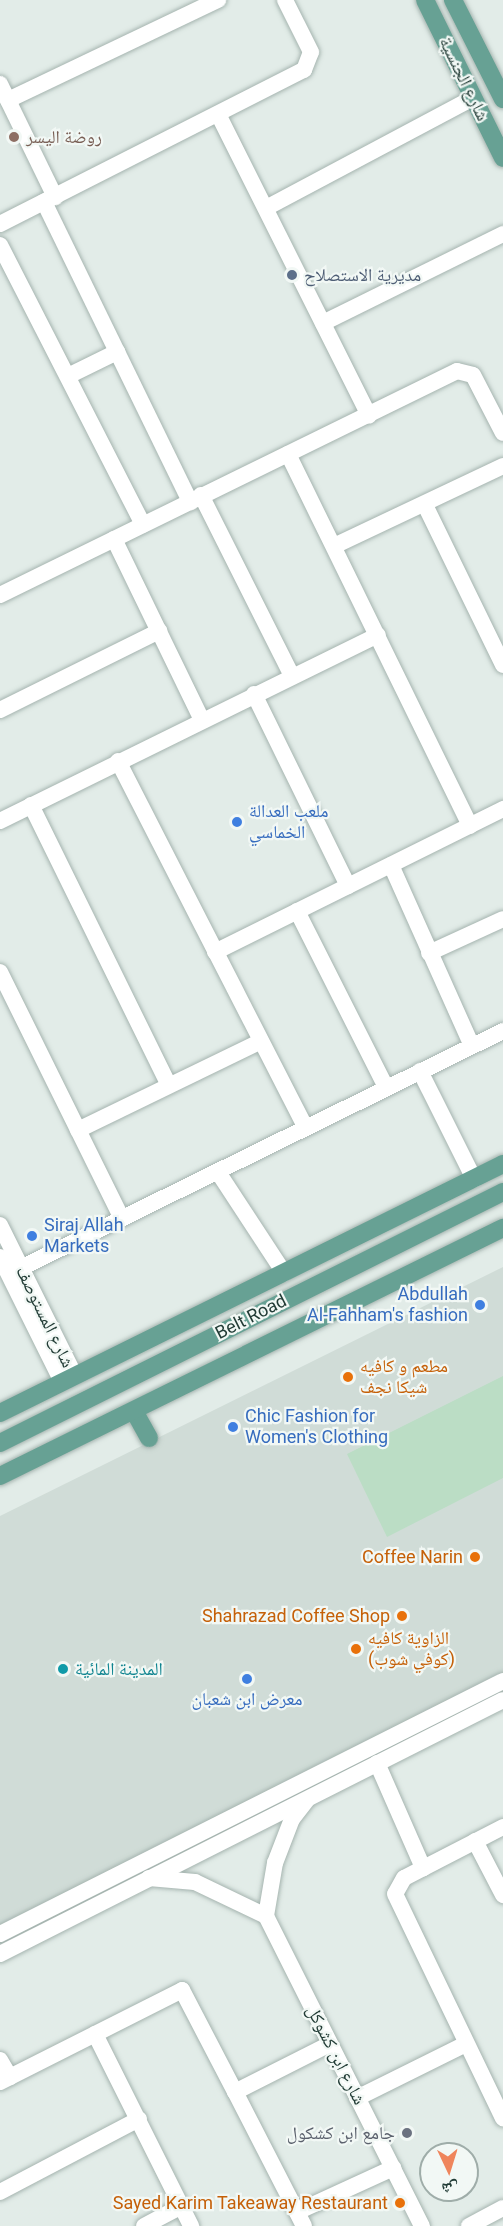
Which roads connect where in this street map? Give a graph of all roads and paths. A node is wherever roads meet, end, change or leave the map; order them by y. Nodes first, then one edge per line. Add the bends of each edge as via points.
1 (218, 0) edge
2 (285, 0) edge
3 (425, 0) edge
4 (453, 0) edge
5 (0, 84) edge
6 (501, 90) edge
7 (473, 98) junction
8 (8, 100) junction
9 (219, 116) junction
10 (503, 158) edge
11 (49, 200) junction
12 (266, 208) junction
13 (0, 224) edge
14 (503, 234) edge
15 (0, 245) edge
16 (323, 323) junction
17 (117, 352) junction
18 (68, 376) junction
19 (369, 415) junction
20 (503, 433) edge
21 (288, 454) junction
22 (503, 466) edge
23 (196, 499) junction
24 (425, 505) junction
25 (143, 525) junction
26 (114, 539) junction
27 (334, 546) junction
28 (0, 595) edge
29 (159, 631) junction
30 (378, 635) junction
31 (503, 665) edge
32 (292, 676) junction
33 (254, 694) junction
34 (0, 710) edge
35 (202, 720) junction
36 (118, 761) junction
37 (31, 805) junction
38 (503, 810) edge
39 (0, 821) edge
40 (470, 826) junction
41 (391, 865) junction
42 (348, 886) junction
43 (297, 911) junction
44 (503, 919) edge
45 (215, 952) junction
46 (429, 953) junction
47 (0, 972) edge
48 (503, 1031) edge
49 (261, 1041) junction
50 (471, 1046) junction
51 (420, 1071) junction
52 (169, 1085) junction
53 (386, 1087) junction
54 (305, 1126) junction
55 (78, 1130) junction
56 (503, 1164) edge
57 (218, 1172) junction
58 (474, 1179) junction
59 (503, 1192) edge
60 (122, 1219) junction
61 (0, 1225) edge
62 (503, 1228) edge
63 (373, 1256) junction
64 (0, 1257) edge
65 (288, 1270) junction
66 (10, 1273) edge
67 (69, 1379) junction
68 (134, 1411) junction
69 (0, 1413) edge
70 (149, 1438) dead end
71 (0, 1443) edge
72 (0, 1476) edge
73 (500, 1692) edge
74 (376, 1763) junction
75 (310, 1797) junction
76 (503, 1827) edge
77 (475, 1841) junction
78 (423, 1868) junction
79 (149, 1878) junction
80 (503, 1895) edge
81 (266, 1916) junction
82 (0, 1934) edge
83 (0, 1954) edge
84 (95, 2034) junction
85 (330, 2044) junction
86 (466, 2044) junction
87 (0, 2060) edge
88 (5, 2079) edge
89 (235, 2092) junction
90 (357, 2098) junction
91 (503, 2118) edge
92 (139, 2120) junction
93 (393, 2168) junction
94 (0, 2192) edge
95 (182, 2206) junction
96 (503, 2208) edge
97 (300, 2219) edge
98 (144, 2226) edge
99 (191, 2226) edge
100 (422, 2226) edge
101 (469, 2226) edge

1 - 8 street
2 - 9 street via 310,63
3 - 7 main road, شارع الجنسية
4 - 6 main road, شارع الجنسية
5 - 8 street
7 - 10 main road, شارع الجنسية
7 - 12 street
8 - 11 street
9 - 11 street
9 - 12 street
11 - 13 street
11 - 17 street
12 - 16 street
14 - 16 street
15 - 18 street
16 - 19 street
17 - 18 street
17 - 23 street
18 - 25 street
19 - 20 street via 466,371
19 - 21 street
21 - 23 street
21 - 27 street
22 - 24 street
23 - 25 street
23 - 32 street
24 - 27 street
24 - 31 street
25 - 26 street
26 - 28 street
26 - 29 street
27 - 30 street
29 - 34 street
29 - 35 street
30 - 32 street
30 - 40 street
32 - 33 street
33 - 35 street
33 - 42 street
35 - 36 street
36 - 37 street
36 - 45 street
37 - 39 street
37 - 52 street
38 - 40 street
40 - 41 street
41 - 42 street
41 - 46 street
42 - 43 street
43 - 45 street
43 - 53 street
44 - 46 street
45 - 49 street
46 - 50 street
47 - 55 street
48 - 50 street
49 - 52 street
49 - 54 street
50 - 51 street
51 - 53 street
51 - 58 street
52 - 55 street
53 - 54 street
54 - 57 street
55 - 60 street
56 - 58 main road
57 - 60 street
57 - 65 street
58 - 65 main road
59 - 63 main road, Belt Road
60 - 66 street
61 - 66 street, شارع المستوصف
62 - 68 main road, Belt Road
63 - 65 main road
63 - 71 main road, Belt Road
64 - 66 street, شارع المستوصف
65 - 67 main road
66 - 67 street, شارع المستوصف
67 - 69 main road
68 - 70 main road
68 - 72 main road, Belt Road
73 - 74 street
73 - 82 street
74 - 75 street
74 - 78 street
75 - 79 street
75 - 81 street via 285,1834 269,1885
76 - 77 street
77 - 78 street
77 - 80 street
78 - 86 street via 400,1881 395,1898
79 - 81 street via 195,1882
79 - 83 street
81 - 85 street, شارع ابن كشوكل
84 - 88 street
84 - 89 street via 182,1990
84 - 92 street
85 - 89 street
85 - 90 street, شارع ابن كشوكل
86 - 90 street
86 - 91 street
87 - 88 street
89 - 97 street
90 - 93 street, شارع ابن كشوكل
92 - 94 street
92 - 95 street
93 - 97 street
93 - 100 street, شارع ابن كشوكل
95 - 98 street
95 - 99 street
96 - 101 street

